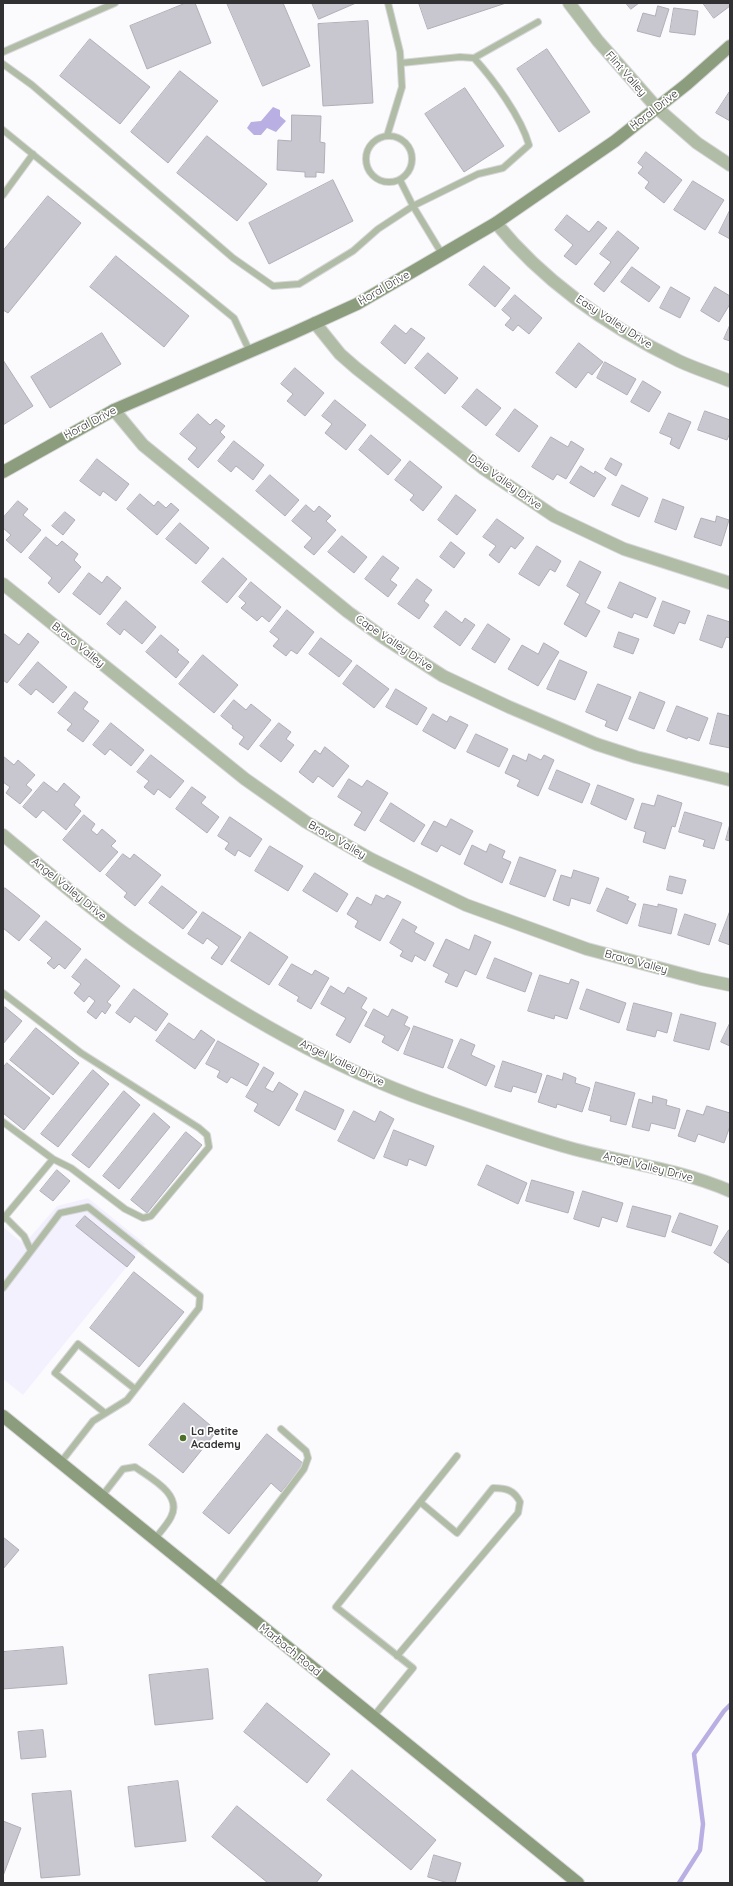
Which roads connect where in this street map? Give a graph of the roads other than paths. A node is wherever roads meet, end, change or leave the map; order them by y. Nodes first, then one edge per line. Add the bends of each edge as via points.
1 (115, 3) edge
2 (388, 3) edge
3 (569, 3) edge
4 (538, 22) dead end
5 (730, 46) edge
6 (3, 52) edge
7 (474, 58) junction
8 (400, 63) junction
9 (3, 64) edge
10 (657, 108) junction
11 (3, 130) edge
12 (387, 136) junction
13 (33, 154) junction
14 (730, 165) edge
15 (400, 180) junction
16 (3, 195) edge
17 (413, 206) junction
18 (496, 223) junction
19 (442, 254) junction
20 (315, 323) junction
21 (250, 352) junction
22 (730, 381) edge
23 (114, 410) junction
24 (3, 472) edge
25 (730, 583) edge
26 (3, 584) edge
27 (730, 780) edge
28 (3, 835) edge
29 (730, 984) edge
30 (3, 993) edge
31 (3, 1122) edge
32 (53, 1159) junction
33 (730, 1191) edge
34 (4, 1218) edge
35 (31, 1251) junction
36 (3, 1288) edge
37 (135, 1389) junction
38 (105, 1413) junction
39 (3, 1416) edge
40 (281, 1429) dead end
41 (457, 1456) dead end
42 (60, 1462) junction
43 (102, 1496) junction
44 (420, 1502) junction
45 (154, 1540) junction
46 (214, 1588) junction
47 (397, 1656) junction
48 (373, 1717) junction
49 (578, 1883) edge

1 - 6 lane
2 - 8 lane via 400,52
3 - 10 street, Flint Valley via 598,41
4 - 7 lane
5 - 10 street, Horal Drive
7 - 8 lane
7 - 17 lane via 485,70 524,129 529,146 502,168 478,174
8 - 12 lane via 402,87
9 - 17 lane via 32,85 233,258 273,286 299,284 352,251 378,229
10 - 14 street, Flint Valley via 697,143
10 - 18 street, Horal Drive via 609,146
11 - 13 lane
12 - 15 lane via 396,136 410,148 412,166
12 - 15 lane via 378,138 371,144 367,152 367,165 374,177 382,181
13 - 16 lane
13 - 21 lane via 234,318
15 - 17 lane
17 - 19 lane
18 - 19 street, Horal Drive
18 - 22 street, Easy Valley Drive via 546,274 601,316 655,349
19 - 20 street, Horal Drive via 357,304
20 - 21 street, Horal Drive
20 - 25 street, Dale Valley Drive via 340,354 356,368 484,469 554,516 624,549
21 - 23 street, Horal Drive
23 - 24 street, Horal Drive
23 - 27 street, Cape Valley Drive via 143,445 348,612 443,676 596,744 636,757
26 - 29 street, Bravo Valley via 246,779 306,822 371,859 466,905 587,949 701,979
28 - 33 street, Angel Valley Drive via 103,917 212,994 365,1076 428,1101 563,1146 684,1176
30 - 32 lane via 81,1053 199,1128 207,1135 209,1147 151,1216 143,1218 125,1209 71,1168
31 - 32 lane
32 - 34 lane
34 - 35 lane via 24,1236
35 - 36 lane
35 - 37 lane via 60,1213 88,1207 200,1296 199,1308
37 - 38 lane via 126,1400
37 - 38 lane via 78,1344 54,1373
38 - 42 lane via 93,1421
39 - 42 street, Marbach Road
40 - 46 lane via 306,1451 308,1458 304,1469
41 - 44 lane
42 - 43 street, Marbach Road
43 - 45 street, Marbach Road
43 - 45 lane via 123,1469 135,1467 169,1493 174,1506 171,1516
44 - 47 lane via 336,1607
44 - 47 lane via 457,1533 493,1488 509,1490 520,1502 518,1513
45 - 46 street, Marbach Road
46 - 48 street, Marbach Road
47 - 48 lane via 413,1668
48 - 49 street, Marbach Road

